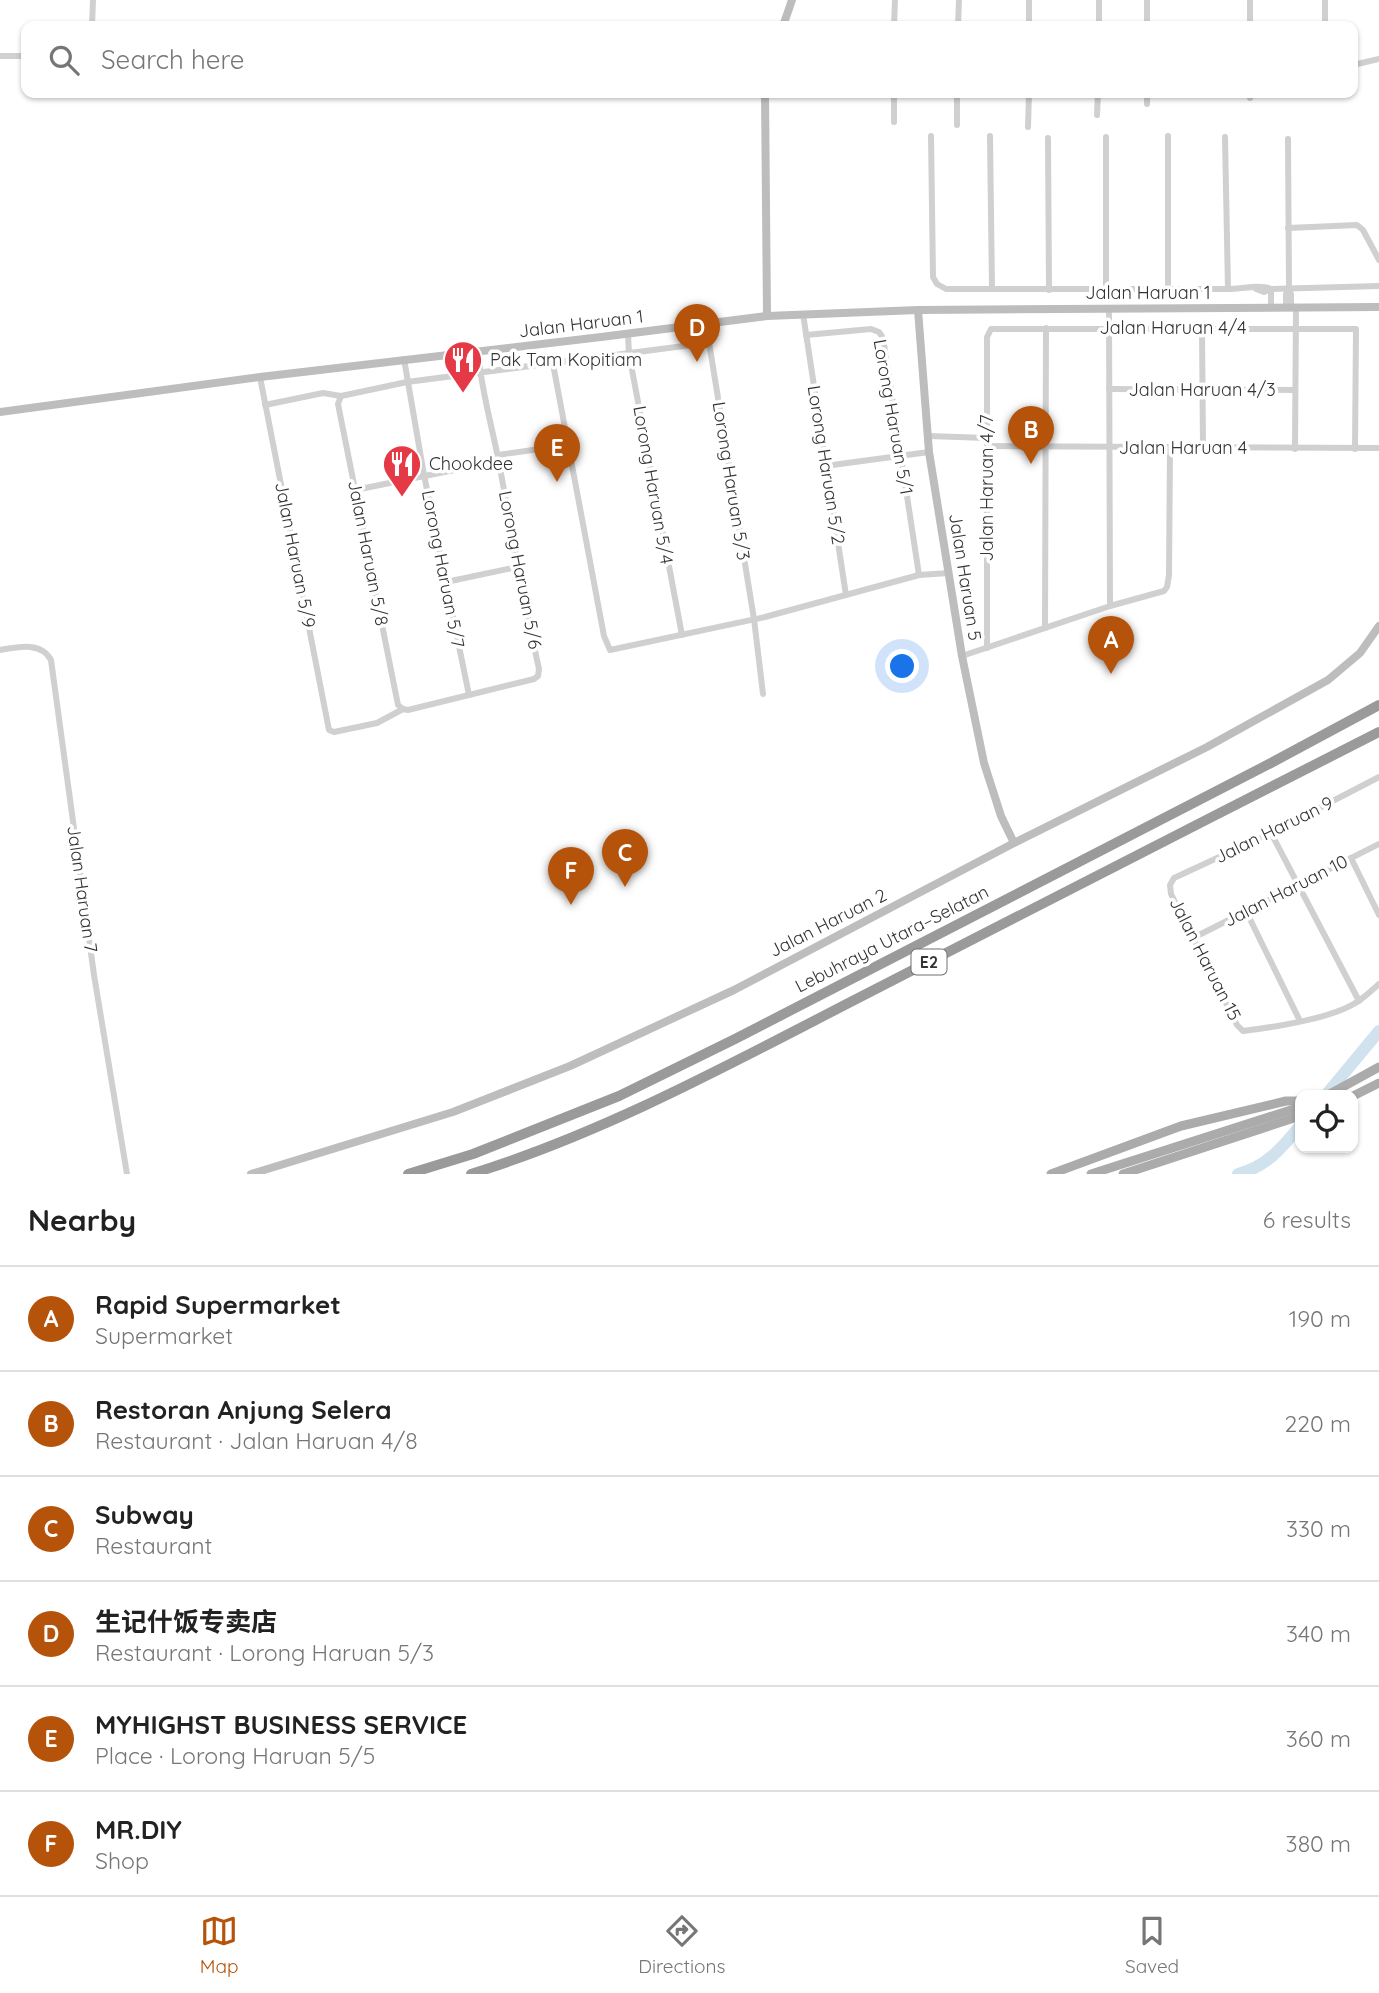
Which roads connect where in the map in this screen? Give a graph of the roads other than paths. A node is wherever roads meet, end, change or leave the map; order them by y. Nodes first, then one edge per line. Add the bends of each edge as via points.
1 (93, 0) edge
2 (792, 0) edge
3 (895, 0) edge
4 (958, 0) edge
5 (1029, 0) edge
6 (1099, 0) edge
7 (1147, 0) edge
8 (1250, 0) edge
9 (1325, 0) edge
10 (92, 21) edge
11 (785, 21) edge
12 (894, 21) edge
13 (958, 21) edge
14 (1029, 21) edge
15 (1099, 21) edge
16 (1147, 21) edge
17 (1250, 21) edge
18 (1325, 21) edge
19 (0, 56) edge
20 (21, 56) edge
21 (1379, 59) edge
22 (1358, 64) edge
23 (765, 98) edge
24 (894, 98) edge
25 (957, 98) edge
26 (1029, 98) edge
27 (1098, 98) edge
28 (1147, 98) edge
29 (1147, 104) dead end
30 (1097, 115) dead end
31 (894, 122) dead end
32 (957, 125) dead end
33 (1028, 127) dead end
34 (931, 136) dead end
35 (990, 136) dead end
36 (1168, 136) dead end
37 (1106, 137) dead end
38 (1225, 137) dead end
39 (1048, 138) dead end
40 (1288, 139) dead end
41 (1288, 228) junction
42 (1379, 260) edge
43 (1379, 286) edge
44 (992, 289) junction
45 (1168, 289) junction
46 (1228, 289) junction
47 (1271, 289) junction
48 (1289, 289) junction
49 (1049, 290) junction
50 (1106, 290) junction
51 (1379, 307) edge
52 (1271, 308) junction
53 (1291, 308) junction
54 (1109, 309) junction
55 (918, 310) junction
56 (803, 314) junction
57 (768, 316) junction
58 (706, 324) junction
59 (1046, 328) junction
60 (1109, 328) junction
61 (1202, 328) junction
62 (1295, 328) junction
63 (990, 329) joint
64 (628, 334) junction
65 (806, 335) junction
66 (708, 344) junction
67 (478, 352) junction
68 (629, 354) junction
69 (404, 359) junction
70 (553, 364) junction
71 (480, 373) junction
72 (260, 377) junction
73 (407, 382) junction
74 (1109, 389) junction
75 (1202, 389) junction
76 (1294, 390) junction
77 (341, 396) junction
78 (265, 405) junction
79 (0, 412) edge
80 (928, 436) junction
81 (986, 442) junction
82 (568, 445) junction
83 (1045, 447) junction
84 (1109, 447) junction
85 (1170, 448) junction
86 (1203, 448) junction
87 (1379, 448) edge
88 (1295, 449) junction
89 (1355, 449) junction
90 (929, 452) junction
91 (900, 454) junction
92 (498, 458) junction
93 (825, 466) junction
94 (424, 475) junction
95 (355, 490) junction
96 (517, 567) junction
97 (948, 573) junction
98 (919, 575) junction
99 (446, 582) junction
100 (846, 595) junction
101 (1110, 606) junction
102 (754, 619) junction
103 (1379, 626) edge
104 (1045, 628) junction
105 (682, 635) junction
106 (987, 648) junction
107 (0, 650) edge
108 (962, 656) junction
109 (763, 694) dead end
110 (469, 695) junction
111 (1379, 705) edge
112 (403, 709) junction
113 (1379, 732) edge
114 (1379, 777) edge
115 (1271, 833) junction
116 (1014, 842) junction
117 (1379, 844) edge
118 (1351, 858) junction
119 (1170, 885) joint
120 (1298, 885) junction
121 (1246, 911) junction
122 (1379, 915) edge
123 (1193, 938) junction
124 (1379, 984) edge
125 (1359, 1001) junction
126 (1300, 1021) junction
127 (1379, 1068) edge
128 (1379, 1083) edge
129 (1337, 1090) edge
130 (1358, 1094) edge
131 (1295, 1101) edge
132 (1295, 1110) edge
133 (1295, 1117) edge
134 (1277, 1119) junction
135 (127, 1174) edge
136 (251, 1174) edge
137 (408, 1174) edge
138 (471, 1174) edge
139 (1051, 1174) edge
140 (1091, 1174) edge
141 (1123, 1174) edge

1 - 10 street
2 - 11 main road
3 - 12 street
4 - 13 street
5 - 14 street
6 - 15 street
7 - 16 street
8 - 17 street
9 - 18 street
19 - 20 street
21 - 22 street
23 - 57 main road
24 - 31 street
25 - 32 street
26 - 33 street
27 - 30 street
28 - 29 street
34 - 44 street via 933,277 946,289
35 - 44 street
36 - 45 street
37 - 50 street
38 - 46 street
39 - 49 street
40 - 41 street
41 - 42 street via 1357,225
41 - 48 street
43 - 48 street
44 - 49 street
45 - 46 street
45 - 50 street
46 - 47 street
47 - 48 street
47 - 52 street
48 - 53 street via 1286,294
49 - 50 street
51 - 53 main road, Jalan Haruan 1
52 - 53 main road, Jalan Haruan 1
52 - 54 main road, Jalan Haruan 1
53 - 62 street
54 - 55 main road, Jalan Haruan 1
54 - 60 street
55 - 56 main road, Jalan Haruan 1
55 - 80 main road, Jalan Haruan 5
56 - 57 main road, Jalan Haruan 1
56 - 65 street, Lorong Haruan 5/2
57 - 58 main road, Jalan Haruan 1
58 - 64 main road, Jalan Haruan 1
58 - 66 street, Lorong Haruan 5/3
59 - 60 street, Jalan Haruan 4/4
59 - 63 street, Jalan Haruan 4/4
59 - 83 street
60 - 61 street, Jalan Haruan 4/4
60 - 74 street
61 - 62 street, Jalan Haruan 4/4
61 - 75 street
62 - 76 street
62 - 89 street, Jalan Haruan 4/4 via 1356,330
63 - 81 street, Jalan Haruan 4/7
64 - 67 main road, Jalan Haruan 1
64 - 68 street, Lorong Haruan 5/4
65 - 91 street, Lorong Haruan 5/1 via 879,332
65 - 93 street, Lorong Haruan 5/2
66 - 68 street
66 - 102 street, Lorong Haruan 5/3
67 - 69 main road, Jalan Haruan 1
67 - 71 street, Lorong Haruan 5/6
68 - 70 street
68 - 105 street, Lorong Haruan 5/4
69 - 72 main road, Jalan Haruan 1
69 - 73 street, Lorong Haruan 5/7
70 - 71 street
70 - 82 street
71 - 73 street
71 - 92 street, Lorong Haruan 5/6
72 - 78 street, Jalan Haruan 5/9
72 - 79 main road, Jalan Haruan 1
73 - 77 street
73 - 94 street, Lorong Haruan 5/7
74 - 75 street, Jalan Haruan 4/3
74 - 84 street
75 - 76 street, Jalan Haruan 4/3
75 - 86 street
76 - 88 street
77 - 78 street via 323,393
77 - 95 street, Jalan Haruan 5/8 via 338,404
78 - 112 street, Jalan Haruan 5/9 via 331,732 377,723
80 - 81 street, Jalan Haruan 4
80 - 90 main road, Jalan Haruan 5
81 - 83 street, Jalan Haruan 4
81 - 106 street, Jalan Haruan 4/7
82 - 92 street
82 - 105 street via 610,650
83 - 84 street, Jalan Haruan 4
83 - 104 street
84 - 85 street, Jalan Haruan 4
84 - 101 street
85 - 86 street, Jalan Haruan 4
85 - 101 street via 1167,587
86 - 88 street, Jalan Haruan 4
87 - 89 street, Jalan Haruan 4
88 - 89 street, Jalan Haruan 4
90 - 91 street
90 - 97 main road, Jalan Haruan 5
91 - 93 street
91 - 98 street, Lorong Haruan 5/1
92 - 94 street
92 - 96 street, Lorong Haruan 5/6
93 - 100 street, Lorong Haruan 5/2
94 - 95 street
94 - 99 street, Lorong Haruan 5/7
95 - 112 street, Jalan Haruan 5/8 via 398,705
96 - 99 street
96 - 110 street, Lorong Haruan 5/6 via 538,676
97 - 98 street
97 - 108 main road, Jalan Haruan 5
98 - 100 street
99 - 110 street, Lorong Haruan 5/7
100 - 102 street
101 - 104 street
102 - 105 street
102 - 109 street, Lorong Haruan 5/3
103 - 116 main road, Jalan Haruan 2 via 1360,653 1328,680 1207,747
104 - 106 street
106 - 108 street
107 - 135 street, Jalan Haruan 7 via 40,648 51,660 94,975
108 - 116 main road, Jalan Haruan 5 via 981,750
110 - 112 street
111 - 137 highway, Lebuhraya Utara–Selatan / E2 via 642,1084 473,1154
113 - 138 highway, Lebuhraya Utara–Selatan / E2 via 742,1058 622,1115
114 - 115 street, Jalan Haruan 9
115 - 119 street, Jalan Haruan 9 via 1174,878
115 - 120 street
116 - 136 main road, Jalan Haruan 2 via 734,990 570,1066 453,1112
117 - 118 street, Jalan Haruan 10
118 - 120 street, Jalan Haruan 10
118 - 122 street
119 - 123 street, Jalan Haruan 15
120 - 121 street, Jalan Haruan 10
120 - 125 street
121 - 123 street, Jalan Haruan 10
121 - 126 street
123 - 126 street, Jalan Haruan 15 via 1243,1031
124 - 125 street
125 - 126 street
127 - 129 main road
128 - 130 main road
131 - 139 main road via 1181,1126
132 - 134 main road
133 - 134 main road
134 - 140 main road
134 - 141 main road

